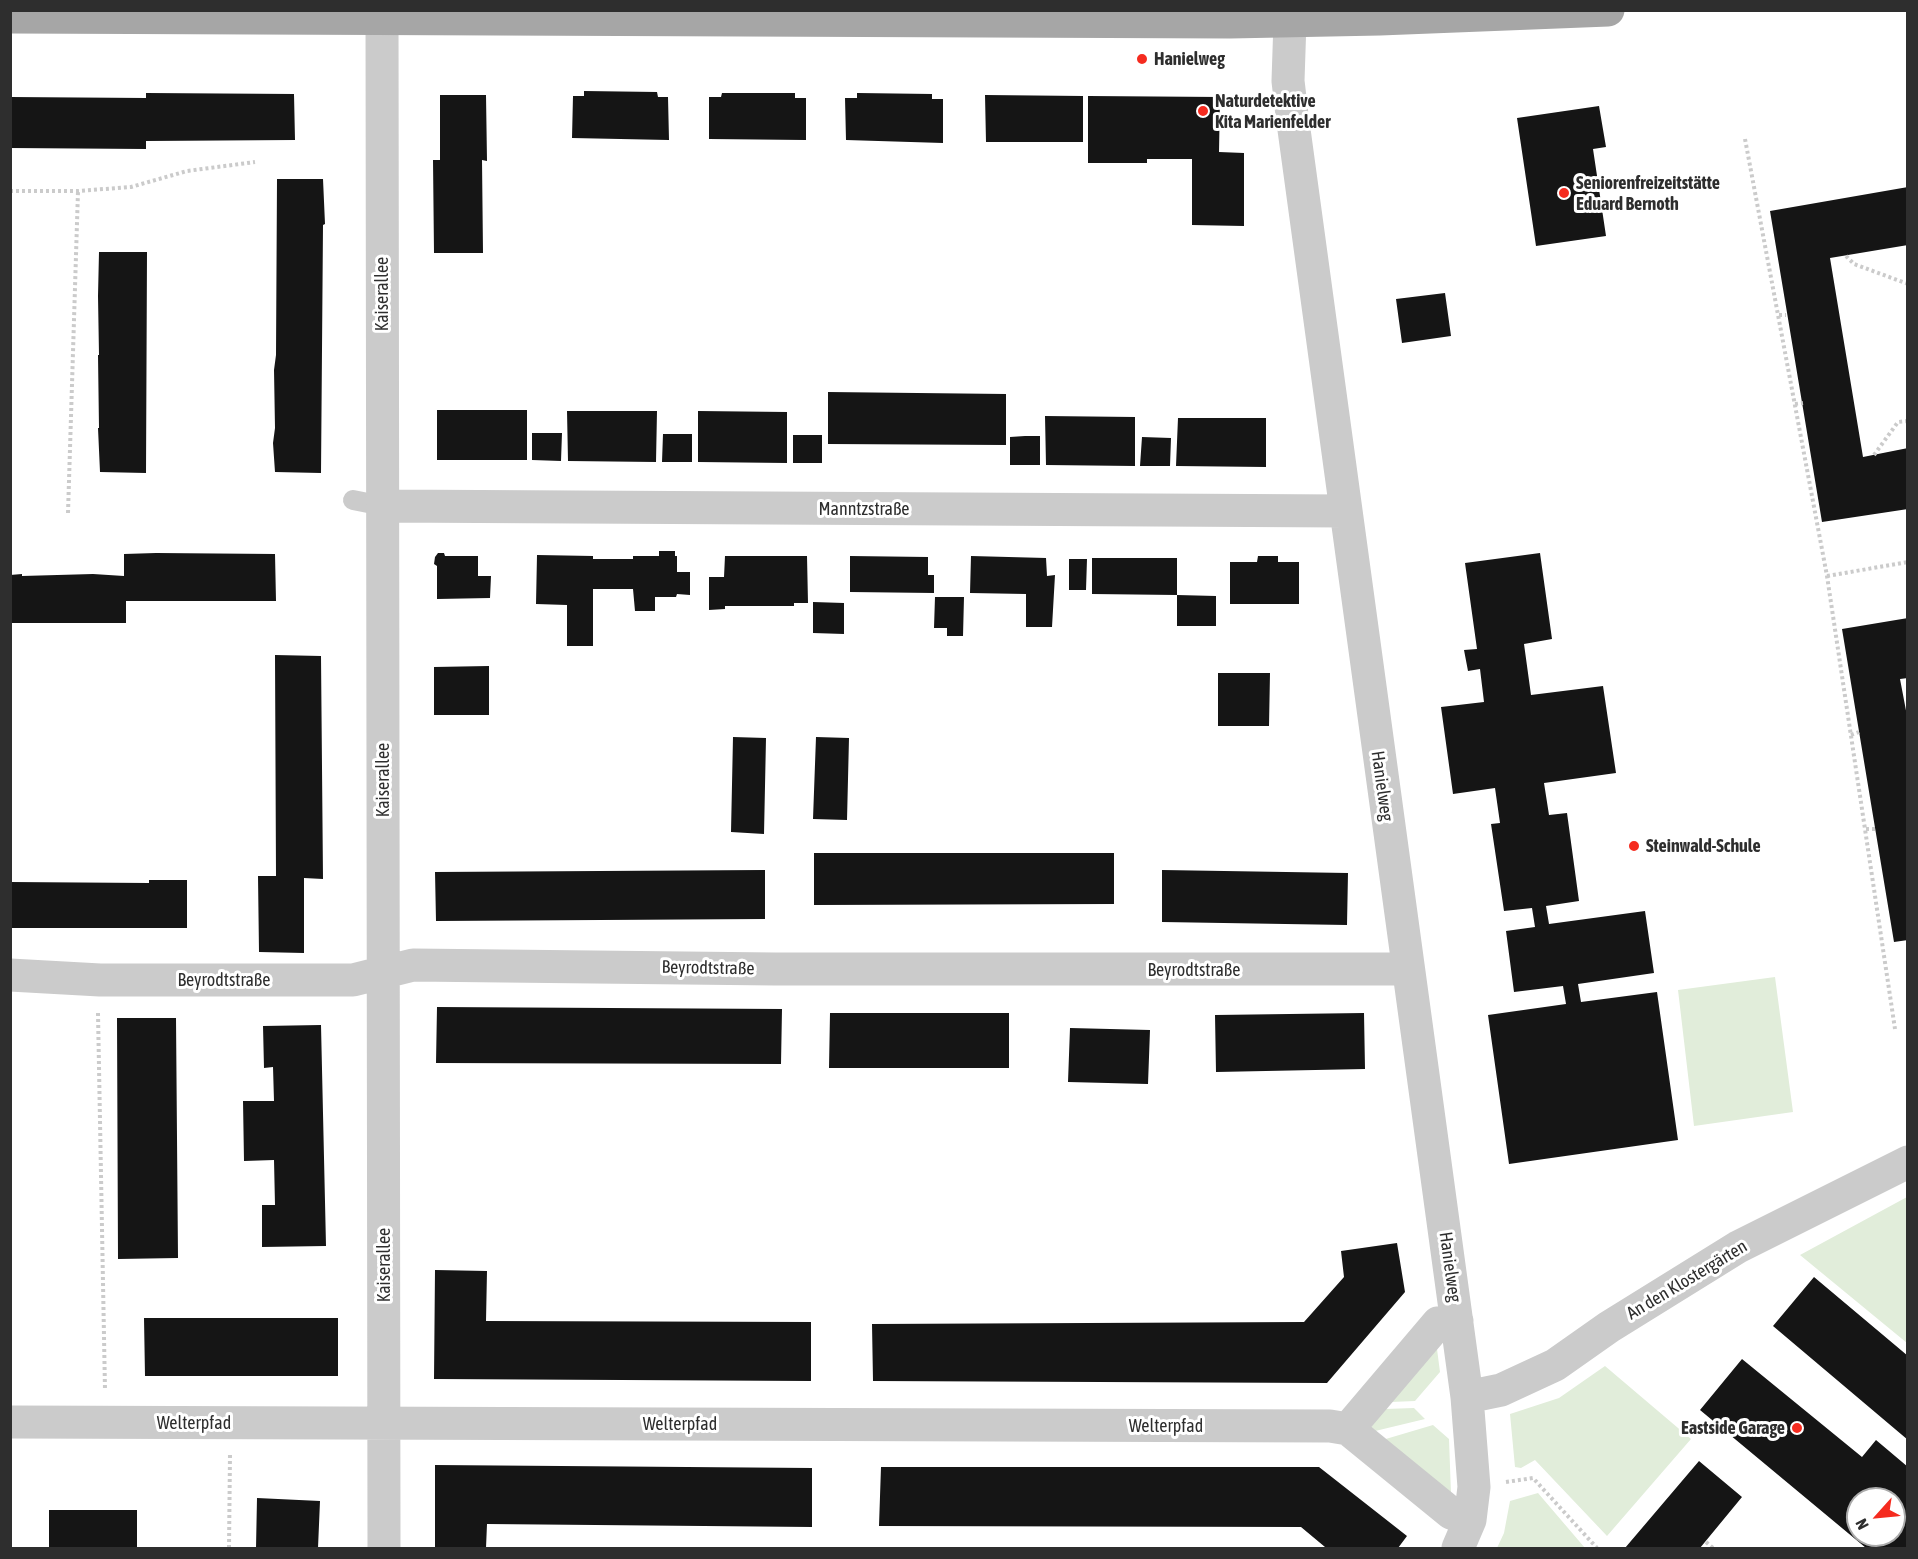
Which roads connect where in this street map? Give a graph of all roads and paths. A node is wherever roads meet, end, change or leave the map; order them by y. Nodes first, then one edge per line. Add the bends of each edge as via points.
1 (1608, 10) edge
2 (382, 14) edge
3 (1336, 15) edge
4 (10, 17) edge
5 (1290, 21) junction
6 (1745, 139) dead end
7 (255, 162) dead end
8 (10, 191) edge
9 (78, 191) junction
10 (1846, 256) dead end
11 (1908, 284) edge
12 (1779, 315) junction
13 (1786, 315) dead end
14 (1803, 403) dead end
15 (1795, 404) junction
16 (1908, 421) edge
17 (1874, 455) dead end
18 (368, 503) junction
19 (1346, 511) junction
20 (68, 513) dead end
21 (1908, 562) edge
22 (1827, 576) junction
23 (1859, 732) dead end
24 (1851, 735) junction
25 (1866, 829) junction
26 (1875, 829) dead end
27 (1408, 969) junction
28 (383, 972) junction
29 (10, 975) edge
30 (98, 1009) dead end
31 (1895, 1029) dead end
32 (1908, 1162) edge
33 (1457, 1322) junction
34 (1467, 1397) junction
35 (105, 1400) dead end
36 (10, 1422) edge
37 (385, 1424) junction
38 (1348, 1429) junction
39 (230, 1445) dead end
40 (1506, 1482) dead end
41 (1464, 1534) edge
42 (1706, 1542) dead end
43 (229, 1548) edge
44 (384, 1548) edge
45 (1597, 1548) edge
46 (1713, 1548) edge

1 - 3 main road
2 - 4 main road
2 - 5 main road
2 - 18 street, Kaiserallee
3 - 5 main road
5 - 19 street, Hanielweg via 1288,81
6 - 12 path
7 - 9 path via 187,171 132,187
8 - 9 path
9 - 20 path
10 - 11 path via 1854,264
12 - 13 path
12 - 15 path
14 - 15 path
15 - 22 path
16 - 17 path via 1898,422
18 - 19 street, Manntzstraße
18 - 28 street, Kaiserallee
19 - 27 street, Hanielweg
21 - 22 path
22 - 24 path
23 - 24 path
24 - 25 path
25 - 26 path
25 - 31 path
27 - 28 street, Beyrodtstraße via 413,965
27 - 33 street, Hanielweg
28 - 29 street, Beyrodtstraße via 353,980 100,980
28 - 37 street, Kaiserallee
30 - 35 path
32 - 34 street, An den Klostergärten via 1738,1247 1555,1365 1501,1390
33 - 34 street, Hanielweg
33 - 38 street via 1438,1323
34 - 41 street, Hanielweg via 1474,1487
36 - 37 street, Welterpfad
37 - 38 street, Welterpfad
37 - 44 street, Kaiserallee
38 - 41 street via 1451,1513
39 - 43 path
40 - 45 path via 1533,1478
42 - 46 path

